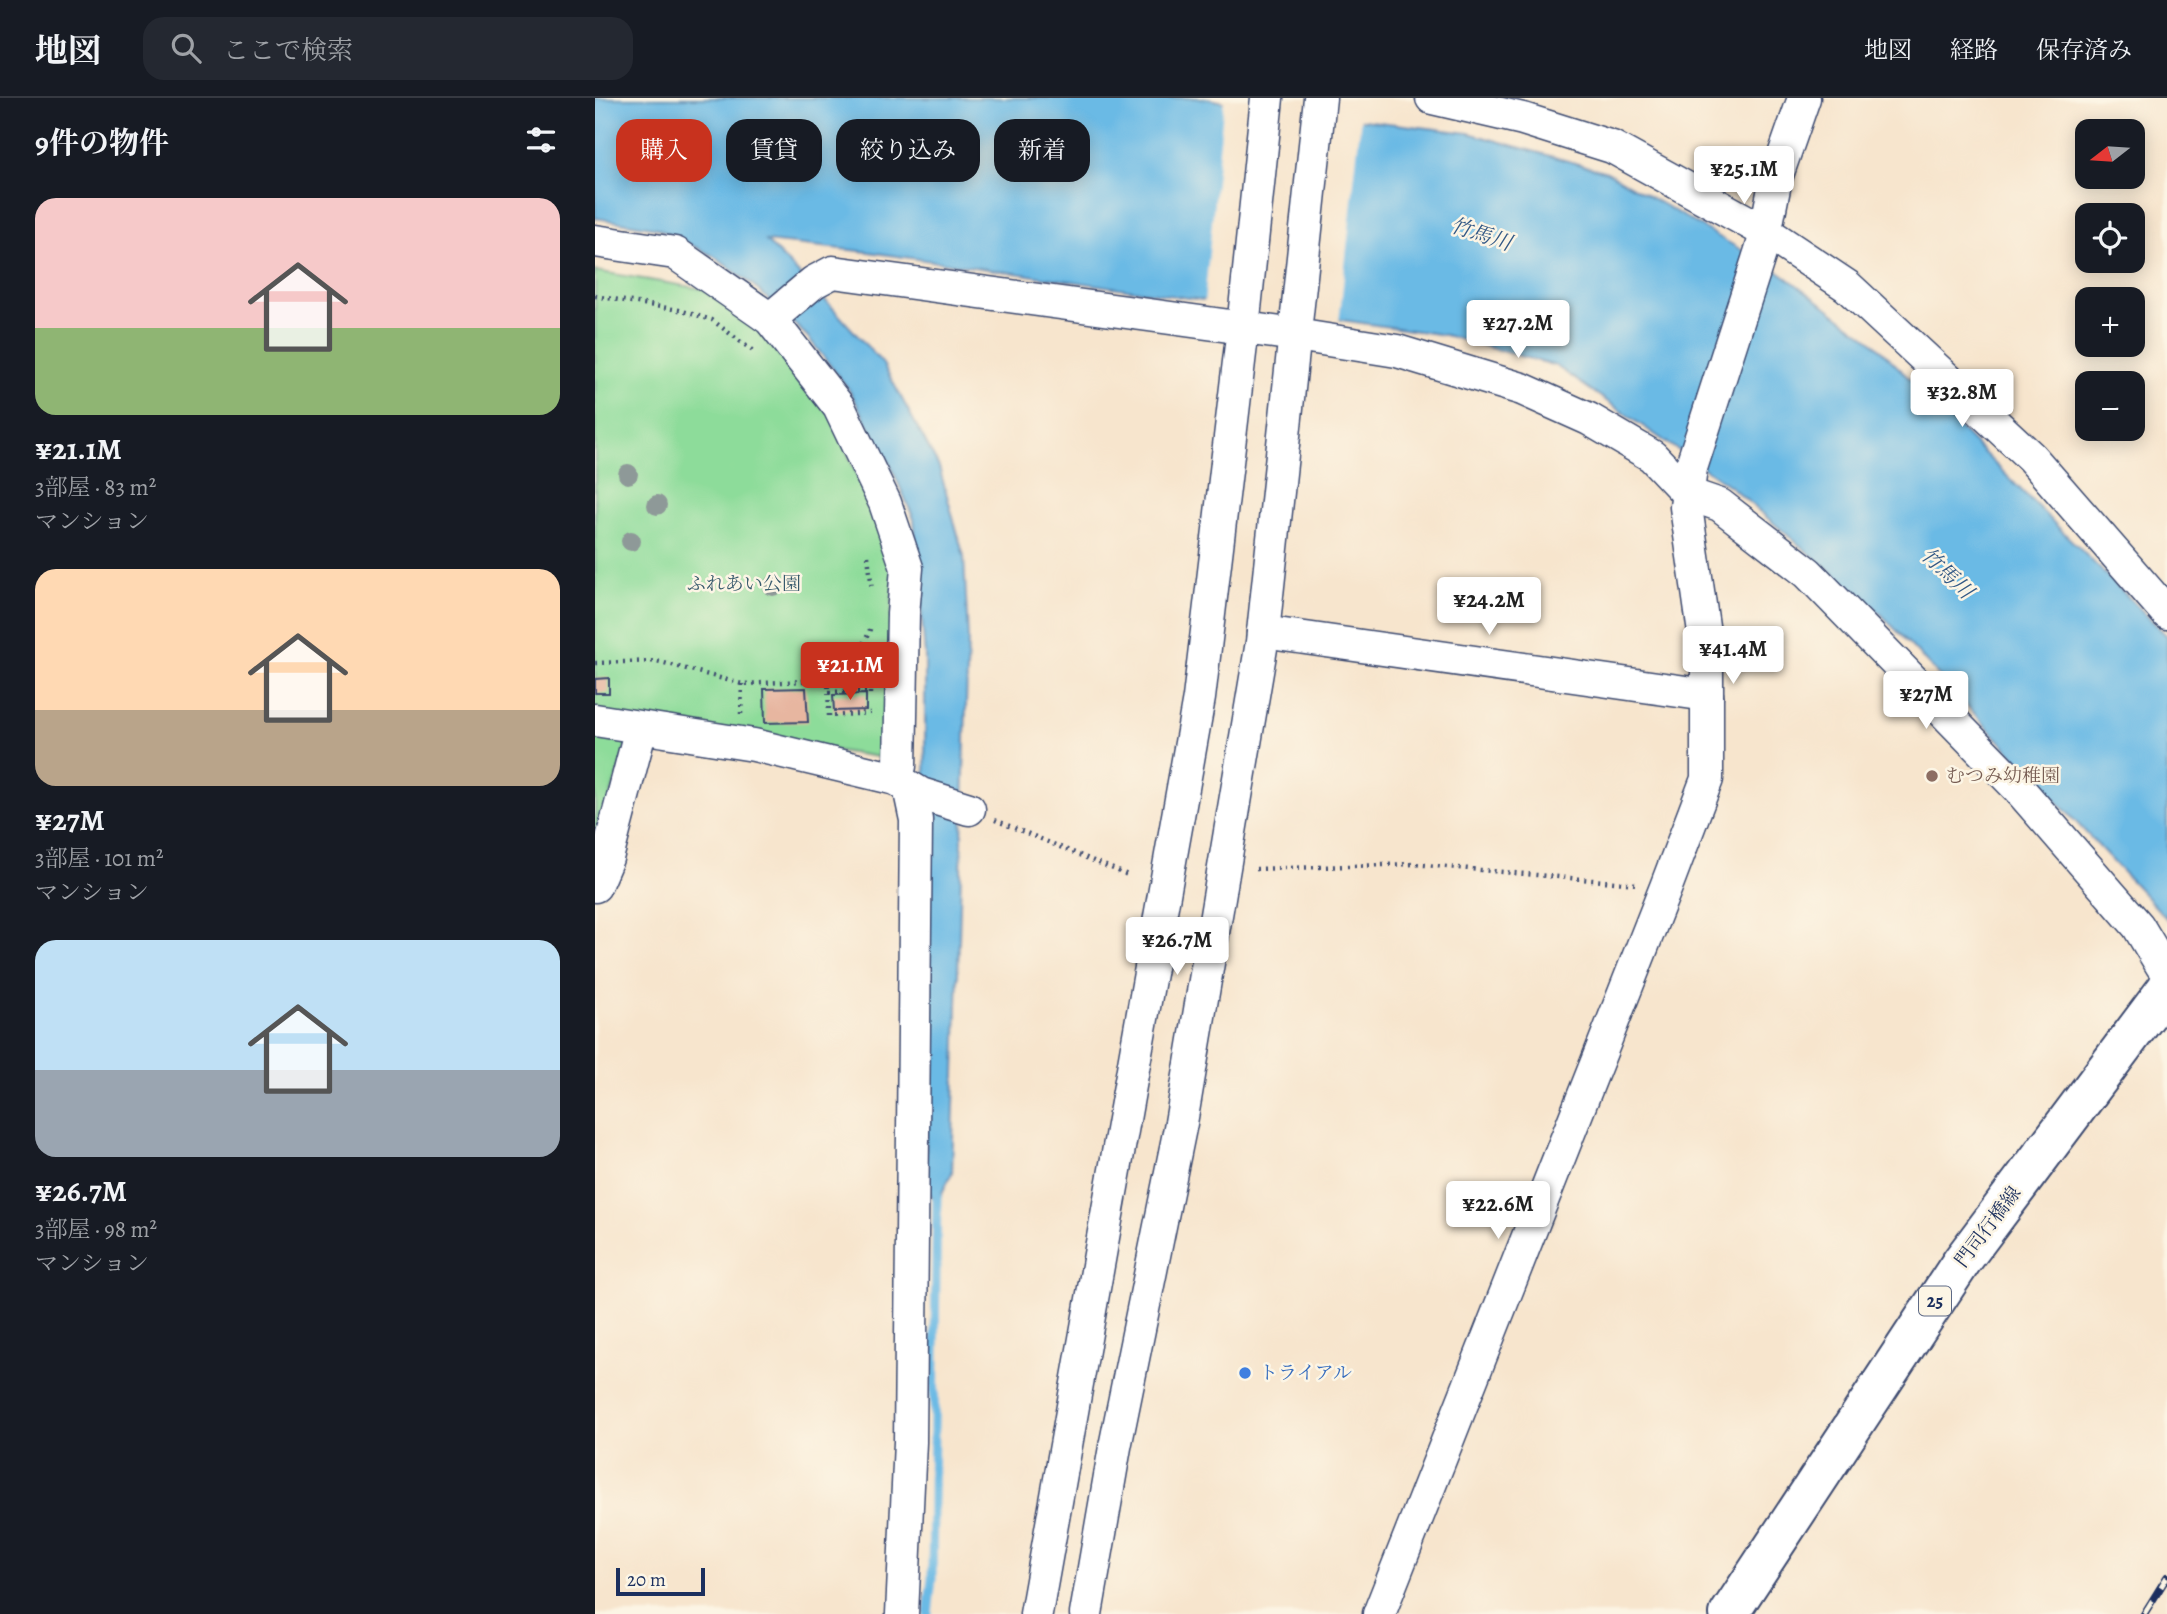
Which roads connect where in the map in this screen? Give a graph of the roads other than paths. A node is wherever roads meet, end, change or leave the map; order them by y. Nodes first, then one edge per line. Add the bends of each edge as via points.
1 (1267, 98) edge
2 (1320, 98) edge
3 (1432, 98) edge
4 (1804, 98) edge
5 (1764, 238) junction
6 (595, 242) edge
7 (770, 319) junction
8 (1243, 324) junction
9 (1296, 330) junction
10 (1689, 481) junction
11 (2167, 613) edge
12 (1263, 632) junction
13 (1707, 695) junction
14 (595, 720) edge
15 (641, 728) junction
16 (908, 787) junction
17 (969, 809) road end
18 (599, 867) edge
19 (2162, 985) edge
20 (902, 1614) edge
21 (1036, 1614) edge
22 (1086, 1614) edge
23 (1379, 1614) edge
24 (1729, 1614) edge

1 - 8 street
2 - 9 street
3 - 5 street via 1523,119 1612,147
4 - 5 street via 1776,177
5 - 10 street
5 - 11 street via 1847,286 2031,457
6 - 7 street via 675,253
7 - 8 street via 814,282 834,272
7 - 16 street via 839,407 885,503 907,568 900,765
8 - 9 street
8 - 21 street via 1199,698
9 - 10 street via 1397,351 1521,389 1589,419
9 - 12 street
10 - 13 street via 1686,507 1707,654
10 - 19 street via 1808,573 2018,788 2138,926
12 - 13 street
12 - 22 street via 1181,1123
13 - 23 street via 1707,779
14 - 15 street
15 - 16 street via 754,745
15 - 18 street
16 - 17 street
16 - 20 street via 916,820 910,1442
19 - 24 main road, 門司行橋線 / 25 via 1962,1261

